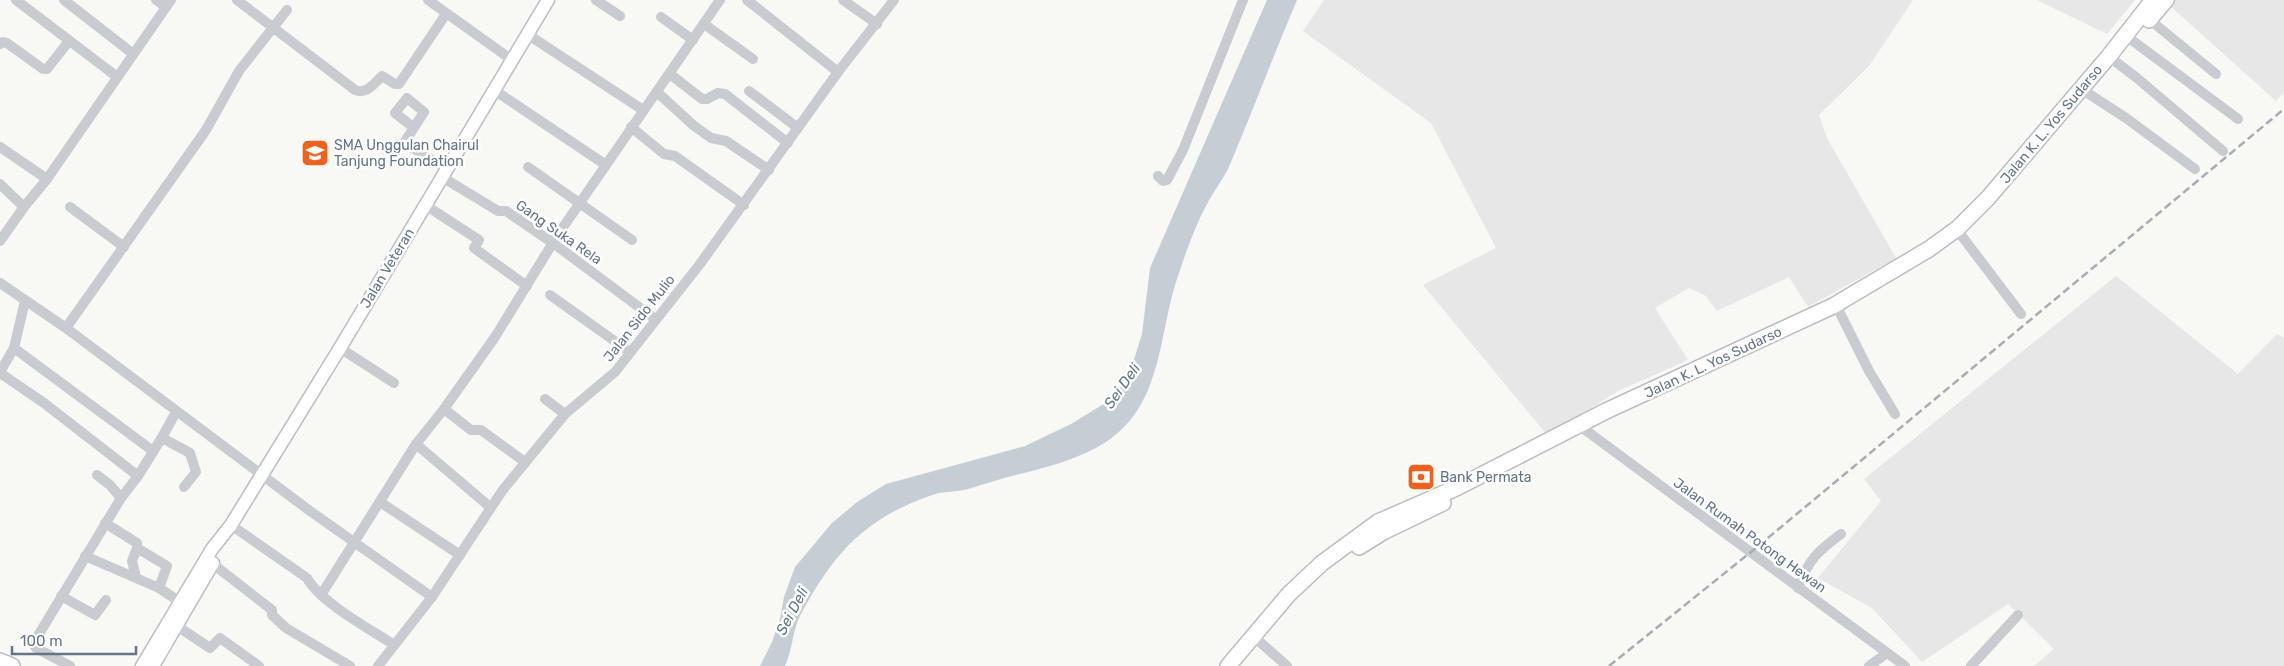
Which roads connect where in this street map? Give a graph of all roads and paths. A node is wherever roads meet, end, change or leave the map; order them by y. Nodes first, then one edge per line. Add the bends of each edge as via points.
1 (16, 0) edge
2 (64, 0) edge
3 (156, 0) edge
4 (428, 0) edge
5 (548, 0) edge
6 (596, 0) edge
7 (720, 0) edge
8 (746, 0) edge
9 (843, 0) edge
10 (894, 0) edge
11 (1243, 0) edge
12 (2153, 0) edge
13 (2166, 0) edge
14 (244, 2) edge
15 (168, 4) edge
16 (287, 10) dead end
17 (446, 14) junction
18 (620, 16) dead end
19 (661, 17) dead end
20 (2150, 20) junction
21 (704, 24) junction
22 (877, 24) junction
23 (273, 28) junction
24 (527, 34) junction
25 (693, 40) junction
26 (69, 41) junction
27 (2133, 41) junction
28 (0, 44) edge
29 (132, 54) junction
30 (753, 59) dead end
31 (512, 60) junction
32 (2116, 62) junction
33 (838, 72) junction
34 (670, 74) junction
35 (2216, 74) dead end
36 (116, 76) junction
37 (494, 90) junction
38 (750, 91) dead end
39 (657, 92) junction
40 (2089, 94) junction
41 (643, 110) junction
42 (2238, 119) dead end
43 (413, 127) dead end
44 (631, 127) junction
45 (798, 128) junction
46 (788, 142) junction
47 (0, 147) edge
48 (2223, 151) dead end
49 (606, 165) junction
50 (528, 168) dead end
51 (2195, 169) dead end
52 (769, 170) junction
53 (444, 173) junction
54 (1158, 176) dead end
55 (47, 179) junction
56 (0, 184) edge
57 (580, 203) junction
58 (425, 205) junction
59 (744, 205) junction
60 (24, 206) junction
61 (70, 207) dead end
62 (1961, 235) junction
63 (632, 240) dead end
64 (0, 242) edge
65 (553, 243) junction
66 (124, 247) junction
67 (0, 283) edge
68 (527, 286) junction
69 (550, 295) dead end
70 (25, 302) junction
71 (1839, 312) junction
72 (2021, 314) dead end
73 (655, 319) junction
74 (66, 328) junction
75 (14, 348) junction
76 (340, 348) junction
77 (630, 352) junction
78 (0, 372) edge
79 (394, 382) dead end
80 (546, 399) dead end
81 (444, 409) junction
82 (176, 412) junction
83 (565, 414) junction
84 (1895, 414) dead end
85 (1582, 427) junction
86 (161, 439) junction
87 (416, 444) junction
88 (153, 451) junction
89 (525, 462) junction
90 (97, 475) dead end
91 (262, 475) junction
92 (138, 476) junction
93 (184, 487) dead end
94 (121, 498) junction
95 (380, 502) junction
96 (490, 507) junction
97 (105, 523) junction
98 (227, 530) junction
99 (1841, 534) dead end
100 (356, 542) junction
101 (136, 548) junction
102 (460, 555) junction
103 (85, 556) junction
104 (213, 564) junction
105 (136, 577) junction
106 (159, 588) junction
107 (1798, 588) junction
108 (321, 595) junction
109 (62, 596) junction
110 (432, 596) junction
111 (106, 600) dead end
112 (180, 602) junction
113 (2018, 615) dead end
114 (177, 626) junction
115 (1256, 638) junction
116 (394, 645) junction
117 (1887, 653) junction
118 (0, 661) edge
119 (12, 666) edge
120 (70, 666) edge
121 (142, 666) edge
122 (154, 666) edge
123 (259, 666) edge
124 (350, 666) edge
125 (378, 666) edge
126 (1228, 666) edge
127 (1240, 666) edge
128 (1287, 666) edge
129 (1869, 666) edge
130 (1905, 666) edge
131 (1971, 666) edge

1 - 26 street
2 - 29 street
3 - 15 street
4 - 17 street
5 - 24 main road, Jalan Veteran
6 - 18 street
7 - 21 street
8 - 33 street
9 - 22 street
10 - 22 street, Jalan Sido Mulio
11 - 54 street via 1179,158 1167,180 1163,181
12 - 85 highway, Jalan K. L. Yos Sudarso via 1988,198 1944,239 1833,306
13 - 20 highway, Jalan K. L. Yos Sudarso
14 - 23 street
15 - 29 street
16 - 23 street
17 - 23 street via 399,84 382,76 361,92
17 - 31 street
19 - 25 street
20 - 27 highway, Jalan K. L. Yos Sudarso
20 - 35 street
21 - 25 street
21 - 30 street
22 - 33 street, Jalan Sido Mulio
23 - 66 street via 239,71 206,130
24 - 31 main road, Jalan Veteran
24 - 41 street
25 - 34 street
26 - 28 street via 47,69 7,43
26 - 36 street
27 - 32 highway, Jalan K. L. Yos Sudarso
27 - 42 street
29 - 36 street
31 - 37 main road, Jalan Veteran
32 - 40 highway, Jalan K. L. Yos Sudarso
32 - 48 street
33 - 45 street, Jalan Sido Mulio
34 - 39 street
34 - 46 street via 702,100 718,93 725,94
36 - 55 street
37 - 49 street
37 - 53 main road, Jalan Veteran
38 - 45 street
39 - 41 street
39 - 52 street via 711,138 726,141
40 - 51 street
40 - 62 highway, Jalan K. L. Yos Sudarso via 1993,205
41 - 44 street
43 - 53 street, Gang Suka Rela via 404,143
44 - 49 street
44 - 59 street via 664,154 675,156
45 - 46 street, Jalan Sido Mulio
46 - 52 street, Jalan Sido Mulio
47 - 55 street
49 - 57 street
50 - 57 street
52 - 59 street, Jalan Sido Mulio
53 - 58 main road, Jalan Veteran
53 - 65 street, Gang Suka Rela via 498,211 506,211
55 - 60 street
56 - 60 street
57 - 63 street
57 - 65 street
58 - 68 street via 479,240 474,248
58 - 76 main road, Jalan Veteran
59 - 73 street, Jalan Sido Mulio
60 - 64 street
61 - 66 street
62 - 71 highway, Jalan K. L. Yos Sudarso
62 - 72 street
65 - 68 street
65 - 73 street, Gang Suka Rela
66 - 74 street
67 - 70 street
68 - 81 street via 495,338
69 - 77 street
70 - 74 street
70 - 75 street
71 - 84 street
71 - 85 highway, Jalan K. L. Yos Sudarso
73 - 77 street, Jalan Sido Mulio
74 - 82 street
75 - 78 street
75 - 88 street
76 - 79 street
76 - 91 main road, Jalan Veteran
77 - 83 street, Jalan Sido Mulio via 615,372
78 - 92 street
80 - 83 street
81 - 87 street
81 - 89 street via 471,430 481,430
82 - 86 street
82 - 91 street
83 - 89 street, Jalan Sido Mulio
85 - 107 street, Jalan Rumah Potong Hewan
85 - 115 highway, Jalan K. L. Yos Sudarso via 1351,552
86 - 88 street
86 - 93 street via 192,454 196,472
87 - 95 street
87 - 96 street
88 - 92 street
89 - 96 street, Jalan Sido Mulio
90 - 94 street
91 - 98 main road, Jalan Veteran
91 - 100 street
92 - 94 street
94 - 97 street
95 - 100 street
95 - 102 street
96 - 102 street, Jalan Sido Mulio
97 - 101 street via 137,543
97 - 103 street
98 - 104 main road, Jalan Veteran
98 - 108 street via 307,578
98 - 112 main road, Jalan Veteran via 212,548
99 - 107 street via 1816,552
100 - 108 street
100 - 110 street
101 - 105 street via 132,561
101 - 106 street via 167,566
102 - 110 street, Jalan Sido Mulio
103 - 105 street
103 - 109 street
104 - 114 main road, Jalan Veteran
104 - 124 street via 272,610 272,615 286,628
105 - 106 street
106 - 112 street
107 - 117 street, Jalan Rumah Potong Hewan
108 - 116 street
109 - 111 street via 95,615
109 - 120 street via 33,644
110 - 116 street, Jalan Sido Mulio
112 - 121 main road, Jalan Veteran
113 - 131 street
114 - 122 main road, Jalan Veteran
114 - 123 street via 209,648 220,638
115 - 126 highway, Jalan K. L. Yos Sudarso
115 - 127 highway, Jalan K. L. Yos Sudarso
115 - 128 street
116 - 125 street, Jalan Sido Mulio
117 - 129 street
117 - 130 street, Jalan Rumah Potong Hewan
118 - 119 highway

